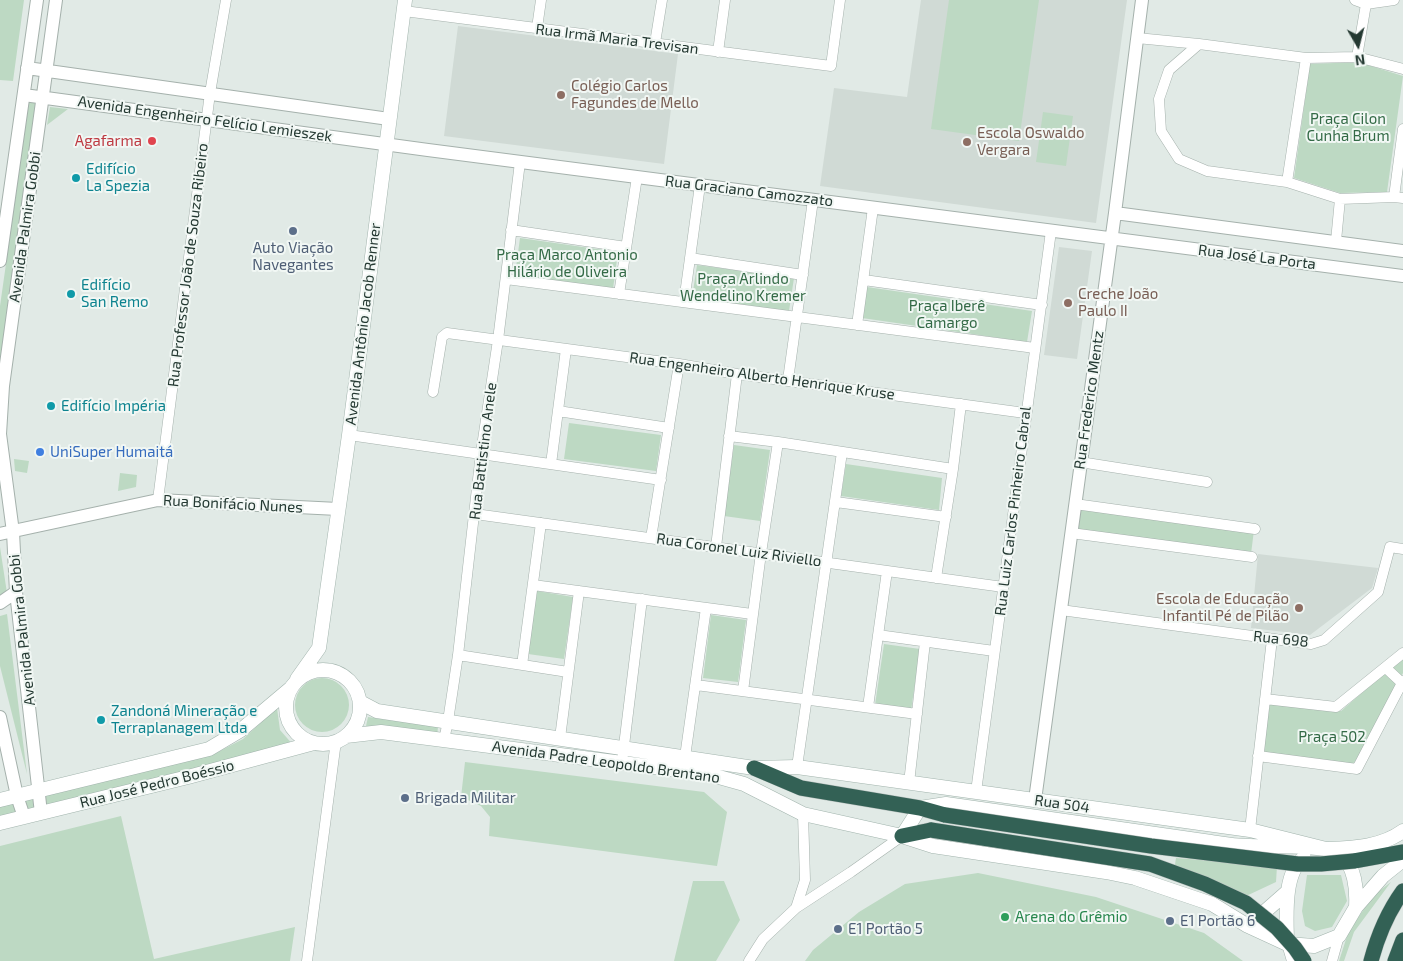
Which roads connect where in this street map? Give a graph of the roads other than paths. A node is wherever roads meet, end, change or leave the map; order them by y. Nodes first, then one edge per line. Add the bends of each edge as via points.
1 (36, 0) edge
2 (56, 0) edge
3 (226, 0) edge
4 (541, 0) edge
5 (662, 0) edge
6 (725, 0) edge
7 (840, 0) edge
8 (1142, 0) edge
9 (1355, 0) edge
10 (1394, 0) edge
11 (1366, 4) junction
12 (404, 5) edge
13 (537, 28) junction
14 (1137, 38) junction
15 (655, 43) junction
16 (1199, 44) junction
17 (718, 52) junction
18 (1357, 56) junction
19 (1306, 58) junction
20 (27, 68) junction
21 (1403, 69) edge
22 (45, 70) junction
23 (210, 93) junction
24 (24, 95) junction
25 (42, 97) junction
26 (389, 119) junction
27 (207, 120) junction
28 (1403, 130) edge
29 (386, 144) junction
30 (520, 162) junction
31 (637, 177) junction
32 (1287, 182) junction
33 (700, 185) junction
34 (1399, 197) edge
35 (1340, 199) junction
36 (813, 200) junction
37 (873, 208) junction
38 (1115, 213) junction
39 (511, 230) junction
40 (1051, 231) junction
41 (1111, 239) junction
42 (1336, 241) junction
43 (626, 247) junction
44 (1403, 251) edge
45 (690, 258) junction
46 (0, 260) edge
47 (803, 274) junction
48 (1403, 276) edge
49 (506, 279) junction
50 (864, 280) junction
51 (619, 294) junction
52 (684, 302) junction
53 (1042, 305) junction
54 (796, 317) junction
55 (857, 325) junction
56 (498, 340) junction
57 (1035, 348) junction
58 (566, 349) junction
59 (679, 364) junction
60 (737, 374) junction
61 (788, 380) junction
62 (433, 392) dead end
63 (961, 404) junction
64 (558, 411) junction
65 (1025, 413) junction
66 (669, 428) junction
67 (349, 435) junction
68 (729, 436) junction
69 (778, 442) junction
70 (842, 452) junction
71 (481, 453) junction
72 (1080, 462) junction
73 (551, 464) junction
74 (954, 469) junction
75 (661, 480) junction
76 (1207, 482) dead end
77 (158, 500) junction
78 (836, 502) junction
79 (1075, 504) junction
80 (338, 509) junction
81 (475, 514) junction
82 (946, 517) junction
83 (541, 523) junction
84 (1255, 529) dead end
85 (6, 533) edge
86 (1071, 533) junction
87 (651, 538) junction
88 (716, 547) junction
89 (1403, 549) edge
90 (761, 553) junction
91 (1252, 557) dead end
92 (826, 563) junction
93 (887, 571) junction
94 (936, 578) junction
95 (532, 585) junction
96 (1003, 587) junction
97 (579, 591) junction
98 (16, 592) junction
99 (642, 599) junction
100 (0, 604) edge
101 (706, 608) junction
102 (1061, 610) junction
103 (752, 614) junction
104 (878, 636) junction
105 (1272, 639) junction
106 (925, 642) junction
107 (319, 648) junction
108 (994, 651) junction
109 (1403, 653) edge
110 (458, 655) junction
111 (522, 665) junction
112 (1386, 668) junction
113 (330, 670) junction
114 (568, 672) junction
115 (1403, 682) edge
116 (294, 684) junction
117 (696, 684) junction
118 (742, 691) junction
119 (807, 699) junction
120 (1265, 699) junction
121 (360, 702) junction
122 (868, 707) junction
123 (917, 714) junction
124 (0, 717) edge
125 (448, 722) junction
126 (484, 727) junction
127 (560, 738) junction
128 (341, 739) junction
129 (444, 740) junction
130 (314, 743) junction
131 (482, 744) junction
132 (623, 755) junction
133 (1258, 756) junction
134 (685, 757) junction
135 (709, 767) junction
136 (797, 767) junction
137 (754, 768) junction
138 (909, 783) junction
139 (39, 791) junction
140 (976, 792) junction
141 (17, 796) junction
142 (0, 800) edge
143 (1035, 800) junction
144 (920, 808) junction
145 (41, 813) junction
146 (1008, 813) junction
147 (803, 814) junction
148 (24, 817) junction
149 (0, 823) edge
150 (1250, 830) junction
151 (1403, 831) edge
152 (902, 836) junction
153 (1326, 849) junction
154 (1403, 852) edge
155 (1403, 860) edge
156 (1403, 891) edge
157 (1286, 893) junction
158 (1356, 907) junction
159 (796, 908) junction
160 (1248, 926) junction
161 (1339, 936) junction
162 (1403, 940) edge
163 (1287, 944) junction
164 (307, 961) edge
165 (749, 961) edge
166 (1292, 961) edge
167 (1304, 961) edge
168 (1332, 961) edge
169 (1371, 961) edge
170 (1395, 961) edge

1 - 20 street, Avenida Palmira Gobbi
2 - 22 street, Avenida Palmira Gobbi
3 - 23 street, Rua Professor João de Souza Ribeiro
4 - 13 street
5 - 15 street
6 - 17 street
7 - 17 street, Rua Irmã Maria Trevisan via 831,66
8 - 14 street, Rua Frederico Mentz
9 - 11 street
10 - 11 street
11 - 18 street
12 - 13 street, Rua Irmã Maria Trevisan
12 - 26 main road, Avenida Antônio Jacob Renner
13 - 15 street, Rua Irmã Maria Trevisan
14 - 16 street
14 - 38 street, Rua Frederico Mentz
15 - 17 street, Rua Irmã Maria Trevisan
16 - 19 street
16 - 32 street via 1169,70 1159,99 1161,131 1179,159 1207,171
18 - 19 street
18 - 21 street
19 - 32 street
20 - 22 street, Avenida Engenheiro Felício Lemieszek
20 - 24 street, Avenida Palmira Gobbi
22 - 23 street, Avenida Engenheiro Felício Lemieszek
22 - 25 street, Avenida Palmira Gobbi
23 - 26 street, Avenida Engenheiro Felício Lemieszek
23 - 27 street, Rua Professor João de Souza Ribeiro
24 - 25 street, Avenida Engenheiro Felício Lemieszek
24 - 46 street, Avenida Palmira Gobbi
25 - 27 street, Avenida Engenheiro Felício Lemieszek
25 - 85 street, Avenida Palmira Gobbi via 3,386 0,434
26 - 29 main road, Avenida Antônio Jacob Renner
27 - 29 street, Avenida Engenheiro Felício Lemieszek
27 - 77 street, Rua Professor João de Souza Ribeiro
28 - 34 street
29 - 30 street, Rua Graciano Camozzato
29 - 67 main road, Avenida Antônio Jacob Renner
30 - 31 street, Rua Graciano Camozzato
30 - 39 street, Rua Battistino Anele
31 - 33 street, Rua Graciano Camozzato
31 - 43 street
32 - 35 street
33 - 36 street, Rua Graciano Camozzato
33 - 45 street
34 - 35 street
35 - 42 street
36 - 37 street, Rua Graciano Camozzato
36 - 47 street
37 - 40 street, Rua Graciano Camozzato
37 - 50 street
38 - 41 street, Rua Frederico Mentz
38 - 42 street, Rua José La Porta
39 - 43 street
39 - 49 street, Rua Battistino Anele
40 - 41 street, Rua Graciano Camozzato
40 - 53 street, Rua Luiz Carlos Pinheiro Cabral
41 - 48 street, Rua José La Porta
41 - 72 street, Rua Frederico Mentz
42 - 44 street, Rua José La Porta
43 - 51 street
45 - 47 street
45 - 52 street
47 - 54 street
49 - 51 street
49 - 56 street, Rua Battistino Anele
50 - 53 street
50 - 55 street
51 - 52 street
52 - 54 street
53 - 57 street, Rua Luiz Carlos Pinheiro Cabral
54 - 55 street
54 - 61 street
55 - 57 street
56 - 58 street, Rua Engenheiro Alberto Henrique Kruse
56 - 62 street, Rua Engenheiro Alberto Henrique Kruse via 443,335
56 - 71 street, Rua Battistino Anele
57 - 65 street, Rua Luiz Carlos Pinheiro Cabral
58 - 59 street, Rua Engenheiro Alberto Henrique Kruse
58 - 64 street
59 - 60 street, Rua Engenheiro Alberto Henrique Kruse
59 - 66 street
60 - 61 street, Rua Engenheiro Alberto Henrique Kruse
60 - 68 street
61 - 63 street, Rua Engenheiro Alberto Henrique Kruse
63 - 65 street, Rua Engenheiro Alberto Henrique Kruse
63 - 74 street
64 - 66 street
64 - 73 street
65 - 96 street, Rua Luiz Carlos Pinheiro Cabral
66 - 75 street
67 - 71 street
67 - 80 main road, Avenida Antônio Jacob Renner
68 - 69 street
68 - 88 street
69 - 70 street
69 - 90 street
70 - 74 street
70 - 78 street
71 - 73 street
71 - 81 street, Rua Battistino Anele
72 - 76 street
72 - 79 street, Rua Frederico Mentz
73 - 75 street
74 - 82 street
75 - 87 street
77 - 80 street, Rua Bonifácio Nunes
77 - 85 street, Rua Bonifácio Nunes
78 - 82 street
78 - 92 street
79 - 84 street
79 - 86 street, Rua Frederico Mentz
80 - 107 main road, Avenida Antônio Jacob Renner
81 - 83 street, Rua Coronel Luiz Riviello
81 - 110 street, Rua Battistino Anele
82 - 94 street
83 - 87 street, Rua Coronel Luiz Riviello
83 - 95 street
85 - 98 street, Avenida Palmira Gobbi
86 - 91 street
86 - 102 street, Rua Frederico Mentz
87 - 88 street, Rua Coronel Luiz Riviello
88 - 90 street, Rua Coronel Luiz Riviello
89 - 105 street, Rua 698 via 1390,547 1378,592 1324,640 1311,644
90 - 92 street, Rua Coronel Luiz Riviello
90 - 103 street
92 - 93 street, Rua Coronel Luiz Riviello
92 - 119 street
93 - 94 street, Rua Coronel Luiz Riviello
93 - 104 street
94 - 96 street, Rua Coronel Luiz Riviello
95 - 97 street
95 - 111 street
96 - 108 street, Rua Luiz Carlos Pinheiro Cabral
97 - 99 street
97 - 114 street
98 - 100 street
98 - 139 street, Avenida Palmira Gobbi
99 - 101 street
99 - 132 street
101 - 103 street
101 - 117 street
102 - 105 street, Rua 698
102 - 143 street, Rua Frederico Mentz
103 - 118 street
104 - 106 street
104 - 122 street
105 - 120 street
106 - 108 street
106 - 123 street
107 - 113 main road
107 - 116 main road, Avenida Antônio Jacob Renner
108 - 140 street, Rua Luiz Carlos Pinheiro Cabral
109 - 112 street
110 - 111 street
110 - 125 street, Rua Battistino Anele
111 - 114 street
112 - 115 street
112 - 120 street via 1336,707
113 - 116 main road via 306,673
113 - 121 main road via 352,683
114 - 127 street
115 - 133 street via 1358,769
116 - 130 main road via 286,699 288,722 304,739
116 - 139 main road, Rua José Pedro Boéssio via 241,730 209,749
117 - 118 street
117 - 134 street
118 - 119 street
119 - 122 street
119 - 136 street
120 - 133 street
121 - 125 main road, Avenida Padre Leopoldo Brentano via 377,710
121 - 128 main road via 353,728
122 - 123 street
123 - 138 street
124 - 141 street
125 - 126 main road, Avenida Padre Leopoldo Brentano
125 - 129 street, Rua Battistino Anele
126 - 127 main road, Avenida Padre Leopoldo Brentano
126 - 131 main road
127 - 132 main road, Avenida Padre Leopoldo Brentano
128 - 129 main road, Avenida Padre Leopoldo Brentano via 381,732
128 - 130 main road via 326,744
128 - 164 street
129 - 131 main road, Avenida Padre Leopoldo Brentano
130 - 145 main road, Rua José Pedro Boéssio
131 - 132 main road, Avenida Padre Leopoldo Brentano
132 - 134 main road, Avenida Padre Leopoldo Brentano
132 - 135 main road, Avenida Padre Leopoldo Brentano
133 - 150 street
134 - 135 main road, Avenida Padre Leopoldo Brentano
135 - 137 main road, Avenida Padre Leopoldo Brentano
135 - 147 main road, Avenida Padre Leopoldo Brentano
136 - 137 main road, Avenida Padre Leopoldo Brentano
136 - 138 main road, Rua 504
137 - 144 highway via 801,788
138 - 140 main road, Rua 504
139 - 141 main road, Rua José Pedro Boéssio
139 - 145 street, Avenida Palmira Gobbi
140 - 143 main road, Rua 504
141 - 142 main road, Rua José Pedro Boéssio
141 - 148 street
143 - 146 main road
143 - 150 main road, Rua 504
144 - 146 main road via 946,804
144 - 152 main road
144 - 154 highway, bridge via 945,815 1151,846 1298,864 1354,861
145 - 148 main road, Rua José Pedro Boéssio
146 - 153 main road via 1238,845
147 - 152 main road, Avenida Padre Leopoldo Brentano
147 - 159 street via 805,880
148 - 149 main road, Rua José Pedro Boéssio
150 - 153 main road, Rua 504
151 - 153 main road via 1393,839 1372,845
152 - 159 street
152 - 160 main road, Avenida Padre Leopoldo Brentano via 933,846 1135,878 1212,904
152 - 167 highway, bridge via 931,830 1150,864 1246,903 1277,928
153 - 157 main road via 1300,860
153 - 158 main road via 1340,854 1349,864 1357,894
155 - 158 main road via 1383,876
156 - 169 highway via 1381,929
157 - 160 main road
157 - 163 main road
158 - 161 main road
159 - 165 street via 763,939
160 - 163 main road, Avenida Padre Leopoldo Brentano
161 - 163 main road via 1314,946
161 - 168 street
162 - 170 highway
163 - 166 street

